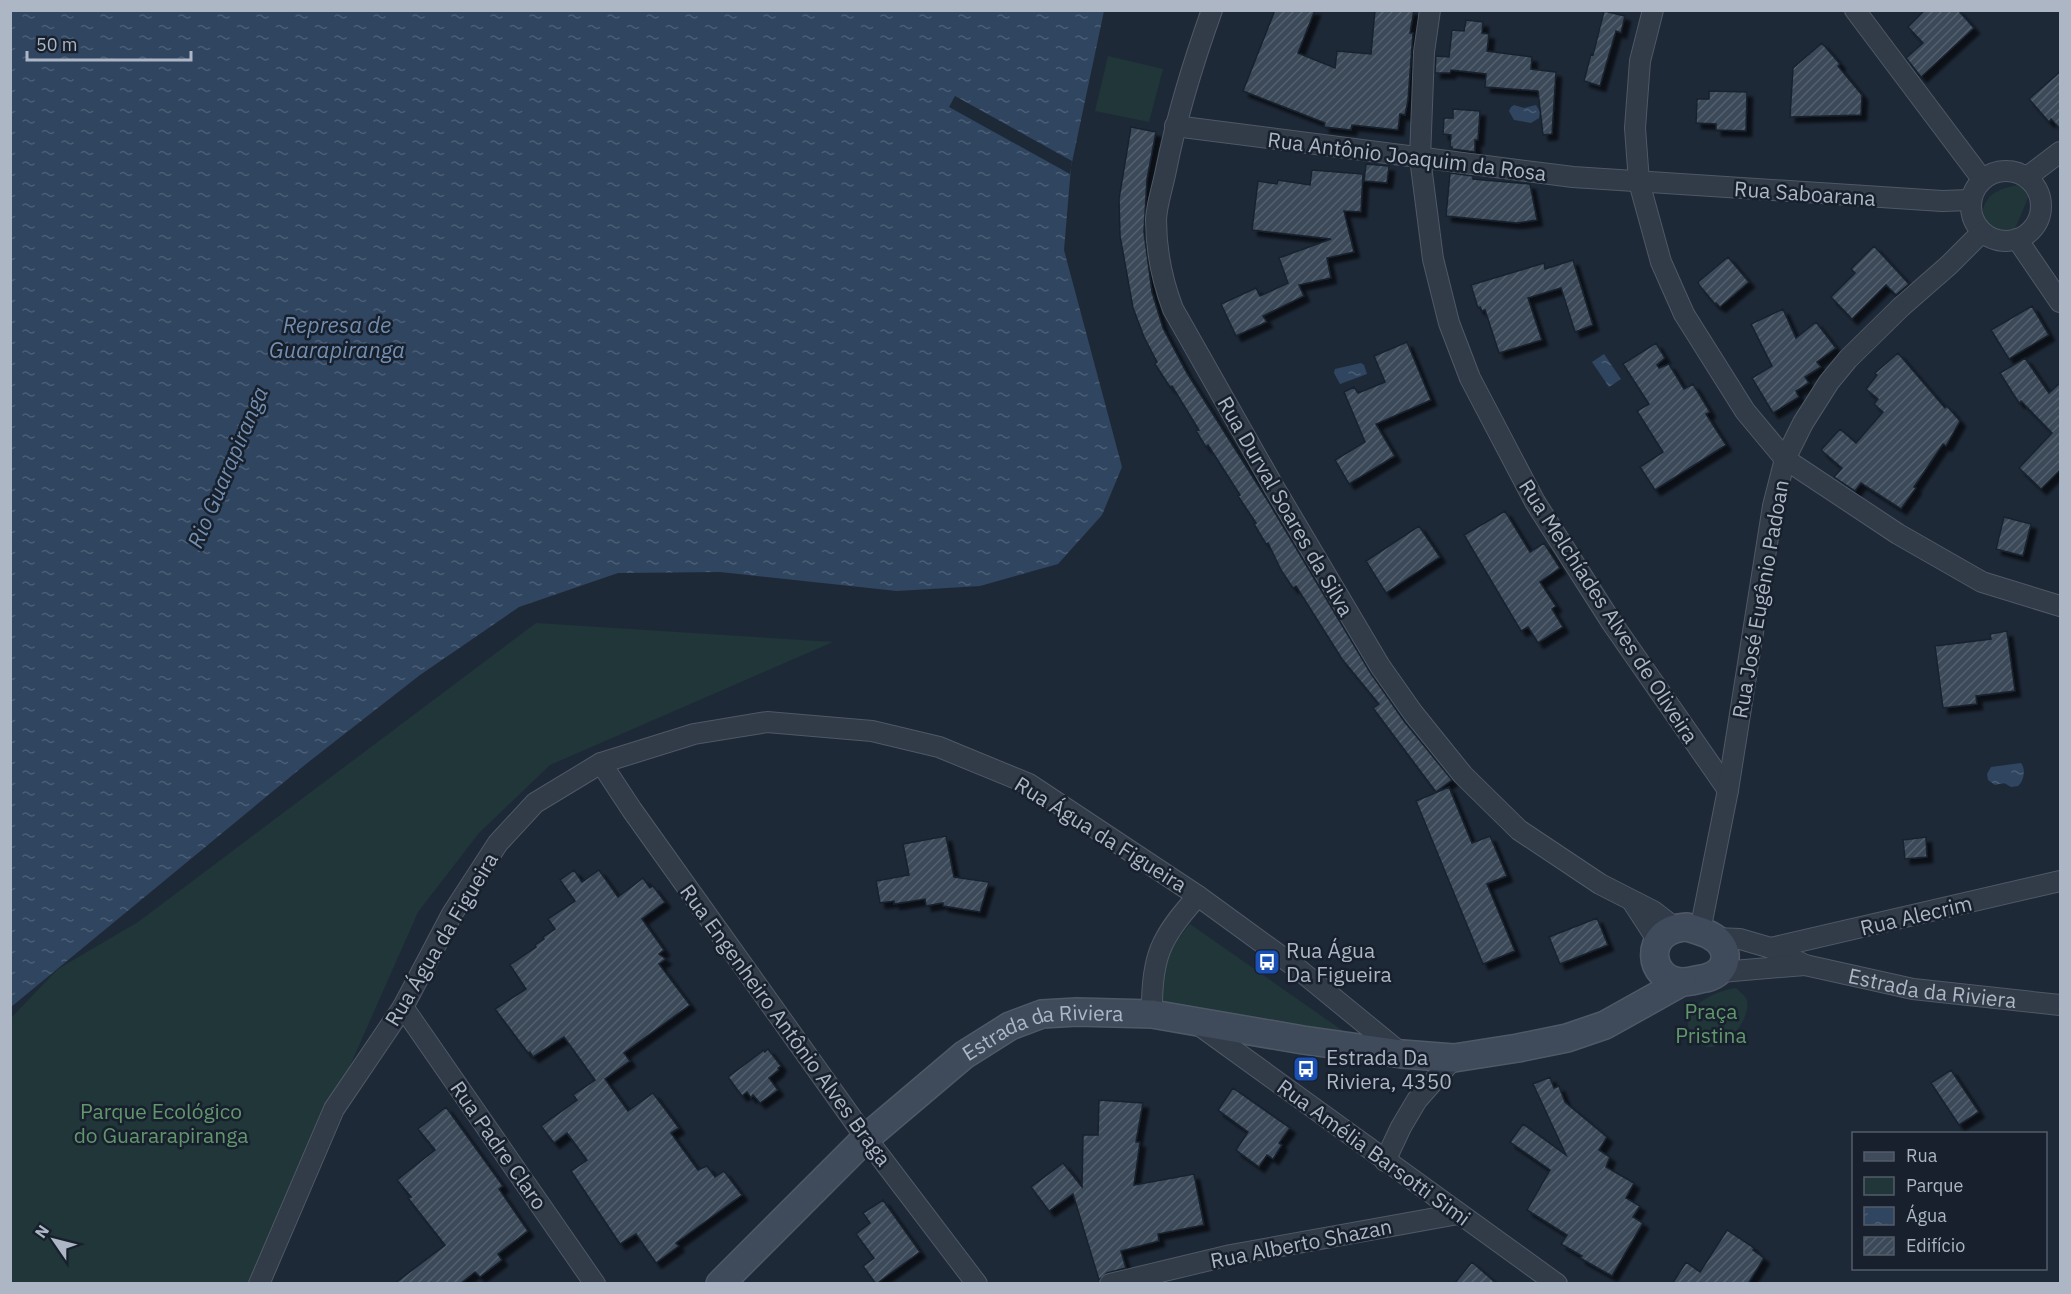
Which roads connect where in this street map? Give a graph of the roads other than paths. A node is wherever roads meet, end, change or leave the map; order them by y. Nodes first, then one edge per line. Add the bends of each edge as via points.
1 (1212, 10) edge
2 (1430, 10) edge
3 (1653, 10) edge
4 (1855, 10) edge
5 (1175, 126) junction
6 (2061, 152) edge
7 (1420, 158) junction
8 (2027, 177) junction
9 (1982, 179) junction
10 (1639, 182) junction
11 (1971, 200) junction
12 (1982, 232) junction
13 (2018, 239) junction
14 (2061, 302) edge
15 (1785, 459) junction
16 (2061, 606) edge
17 (601, 763) junction
18 (1728, 790) junction
19 (2061, 881) edge
20 (1198, 896) junction
21 (1681, 941) junction
22 (1771, 948) junction
23 (1805, 965) junction
24 (1721, 972) junction
25 (1682, 982) junction
26 (2061, 1005) edge
27 (403, 1007) junction
28 (1635, 1008) junction
29 (1152, 1014) junction
30 (1191, 1020) junction
31 (1402, 1054) junction
32 (1454, 1058) junction
33 (866, 1138) junction
34 (1385, 1161) junction
35 (1458, 1214) junction
36 (259, 1284) edge
37 (595, 1284) edge
38 (720, 1284) edge
39 (977, 1284) edge
40 (1110, 1284) edge
41 (1557, 1284) edge

1 - 5 street, Rua Durval Soares da Silva
2 - 7 street, Rua Melchíades Alves de Oliveira via 1424,52
3 - 10 street via 1640,61 1635,128
4 - 9 street
5 - 7 street, Rua Antônio Joaquim da Rosa
5 - 21 street, Rua Durval Soares da Silva via 1156,217 1158,254 1173,309 1380,666 1463,775 1519,830 1600,884 1653,911
6 - 8 street
7 - 10 street, Rua Antônio Joaquim da Rosa
7 - 18 street, Rua Melchíades Alves de Oliveira via 1433,259 1449,323 1482,404 1534,502 1611,623
8 - 9 street via 2005,170
8 - 13 street via 2040,195 2040,216 2035,226
9 - 11 street
10 - 11 street, Rua Saboarana
10 - 15 street via 1661,262 1684,314 1745,411
11 - 12 street via 1972,217
12 - 13 street via 1996,240
12 - 15 street, Rua José Eugênio Padoan via 1848,359 1803,423
13 - 14 street
15 - 16 street via 1858,510 1982,582
15 - 18 street, Rua José Eugênio Padoan via 1770,528
17 - 20 street, Rua Água da Figueira via 694,734 767,722 872,731 939,747 1029,784
17 - 27 street, Rua Água da Figueira via 535,803 498,843 452,914
17 - 33 street, Rua Engenheiro Antônio Alves Braga
18 - 21 street, Rua José Eugênio Padoan
19 - 22 street, Rua Alecrim
20 - 29 street via 1176,920 1159,951 1152,983
20 - 31 street, Rua Água da Figueira via 1297,968
21 - 22 street, Estrada da Riviera via 1740,939
21 - 24 street via 1721,945 1725,964
21 - 25 street via 1668,978
21 - 28 street
22 - 23 street, Estrada da Riviera
23 - 24 street, Estrada da Riviera
23 - 26 street, Estrada da Riviera via 1912,989
24 - 25 street, Estrada da Riviera
25 - 28 street, Estrada da Riviera
27 - 36 street, Rua Água da Figueira via 334,1109
27 - 37 street, Rua Padre Claro
28 - 32 street, Estrada da Riviera via 1605,1025 1567,1038
29 - 30 street, Estrada da Riviera
29 - 33 street, Estrada da Riviera via 1042,1014 1010,1026 964,1055
30 - 31 street, Estrada da Riviera
30 - 34 street, Rua Amélia Barsotti Simi
31 - 32 street, Estrada da Riviera
32 - 34 street via 1417,1100
33 - 38 street, Estrada da Riviera
33 - 39 street, Rua Engenheiro Antônio Alves Braga
34 - 35 street, Rua Amélia Barsotti Simi
35 - 40 street, Rua Alberto Shazan via 1231,1255
35 - 41 street, Rua Amélia Barsotti Simi

